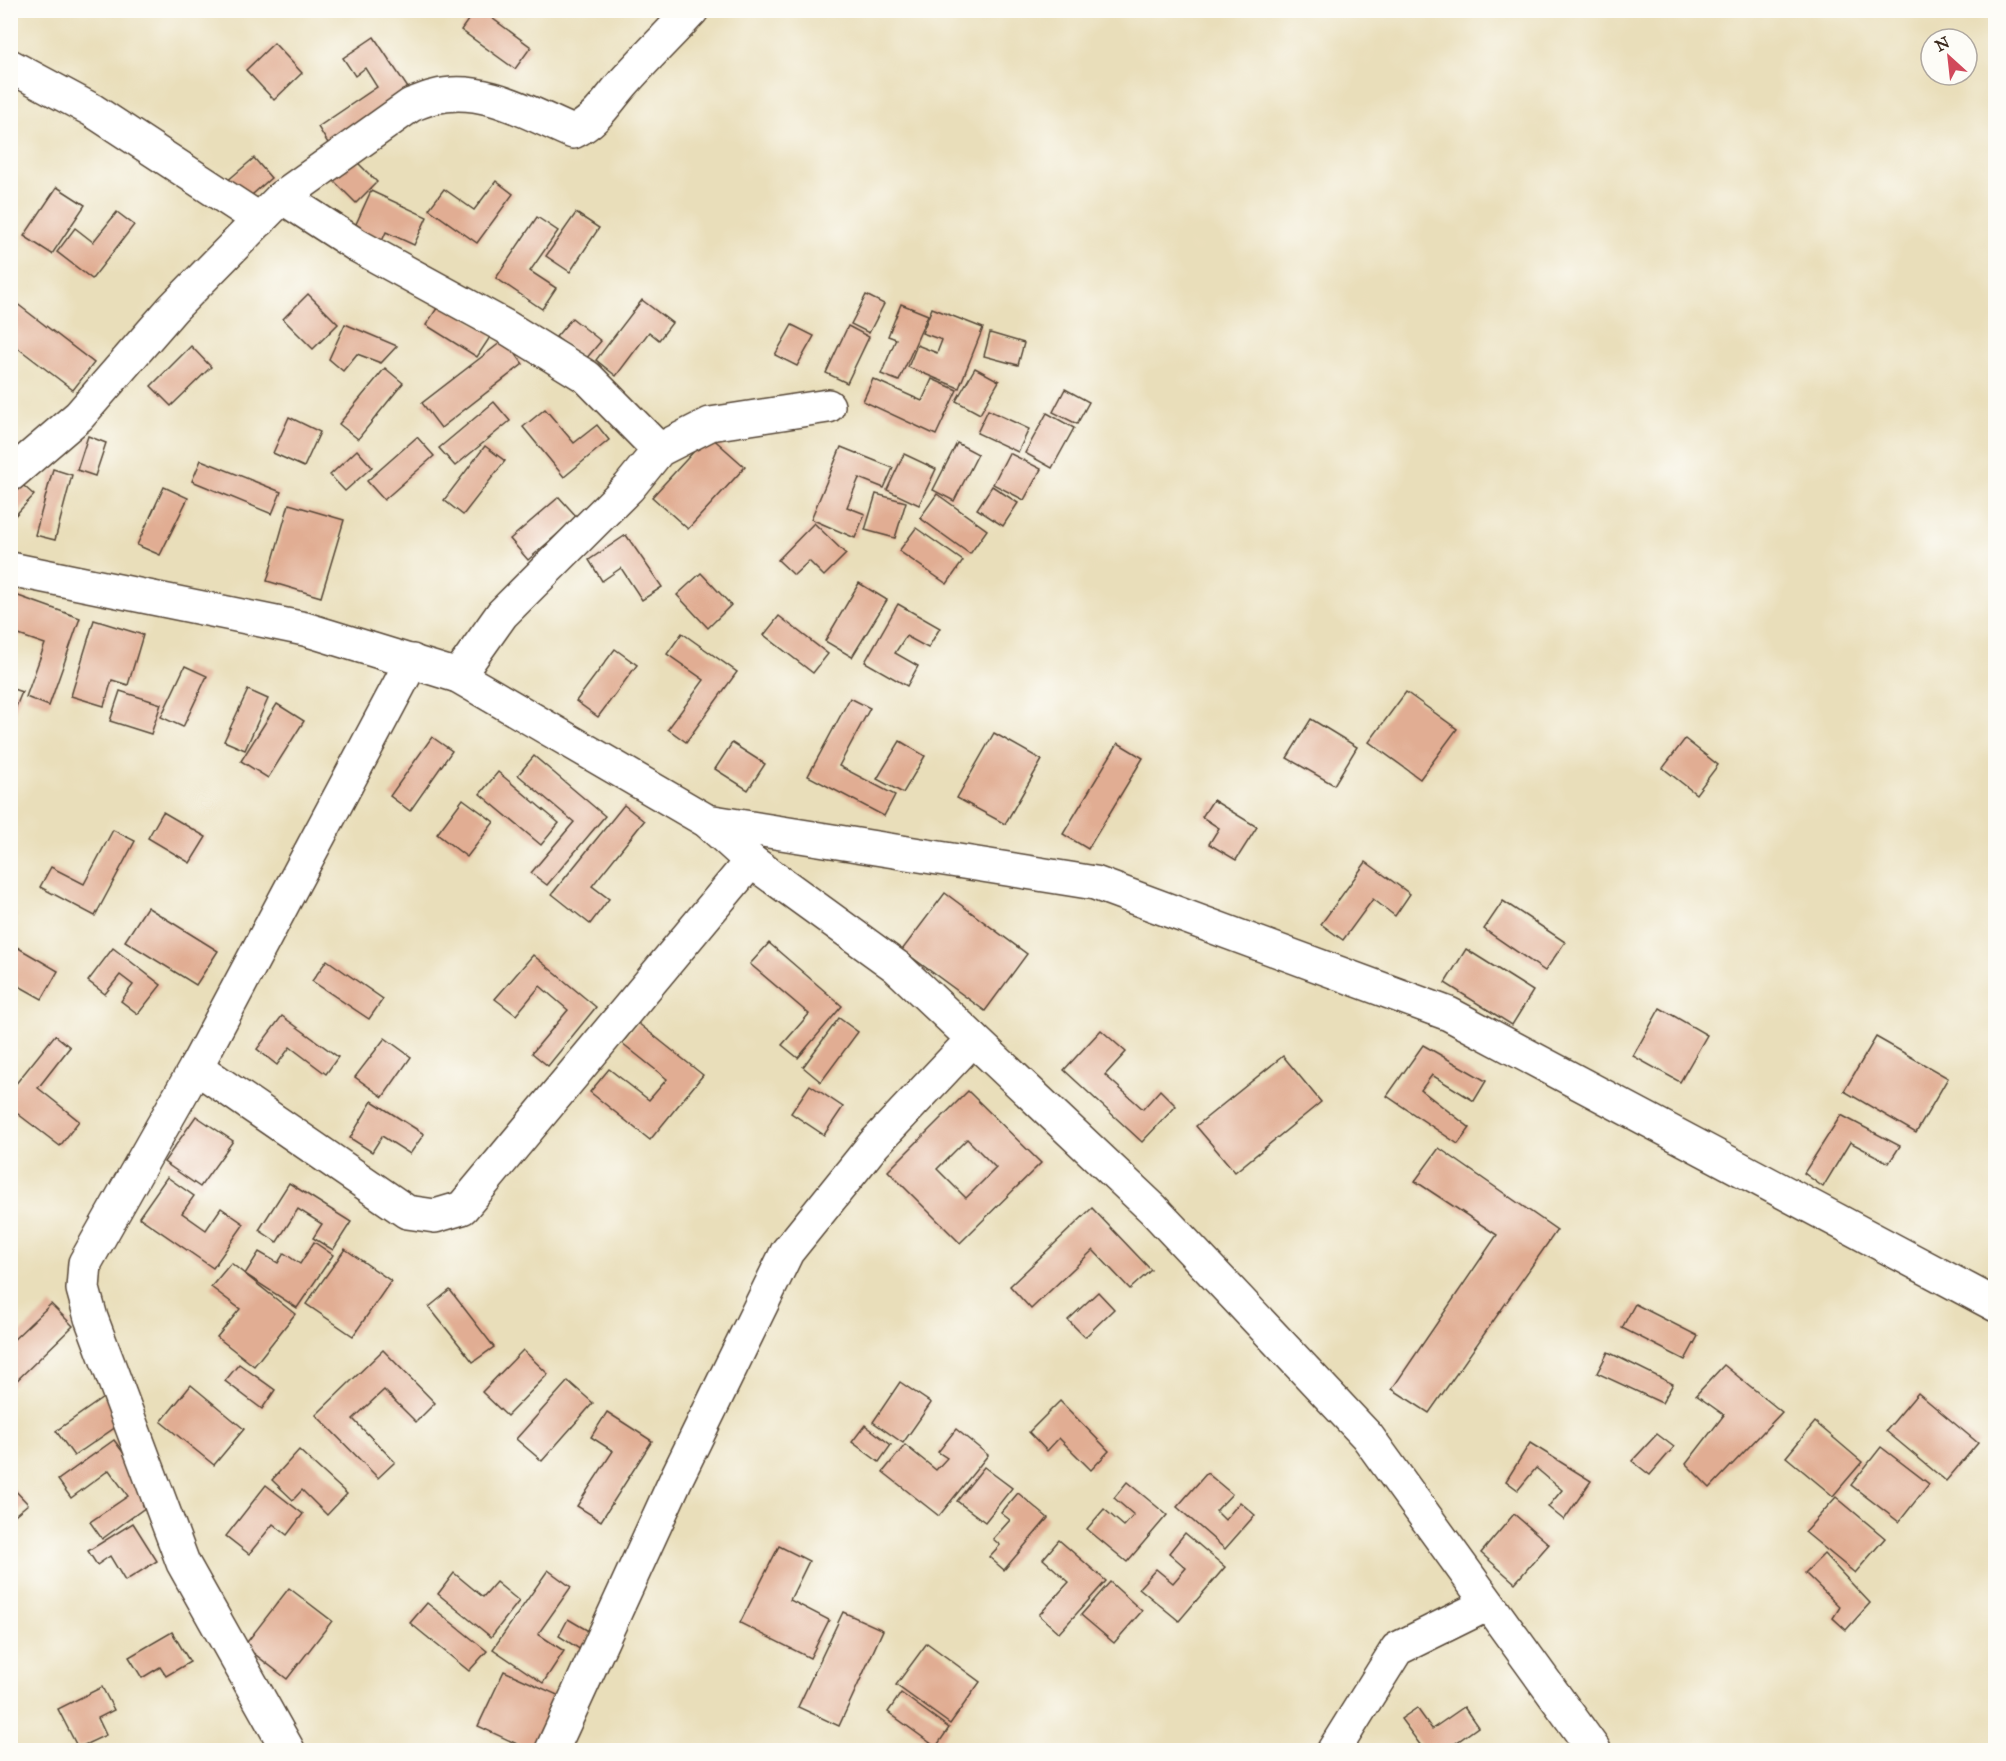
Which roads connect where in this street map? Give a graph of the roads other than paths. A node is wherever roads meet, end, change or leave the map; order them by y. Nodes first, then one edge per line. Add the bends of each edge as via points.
1 (692, 10) edge
2 (10, 66) edge
3 (282, 197) junction
4 (260, 220) junction
5 (828, 406) dead end
6 (659, 450) junction
7 (10, 475) edge
8 (10, 569) edge
9 (412, 661) junction
10 (458, 676) junction
11 (707, 821) junction
12 (751, 861) junction
13 (973, 1039) junction
14 (196, 1067) junction
15 (1995, 1305) edge
16 (1488, 1604) junction
17 (288, 1750) edge
18 (552, 1750) edge
19 (1334, 1750) edge
20 (1594, 1750) edge

1 - 3 street via 596,117 579,130 573,132 492,98 435,96 411,105
2 - 4 street via 92,110
3 - 4 street
3 - 6 street via 358,246 506,327 587,377
4 - 7 street via 173,308 79,416
5 - 6 street via 710,424
6 - 10 street via 629,487 502,614
8 - 9 street via 305,629
9 - 10 street
9 - 14 street
10 - 11 street
11 - 12 street
11 - 15 street via 1095,883 1449,1014
12 - 13 street via 897,967
12 - 14 street via 462,1208 435,1216 406,1212
13 - 16 street via 1153,1209 1367,1436
13 - 18 street via 874,1144 787,1252 677,1477
14 - 17 street via 85,1263 82,1289 183,1563
16 - 19 street via 1397,1649
16 - 20 street

